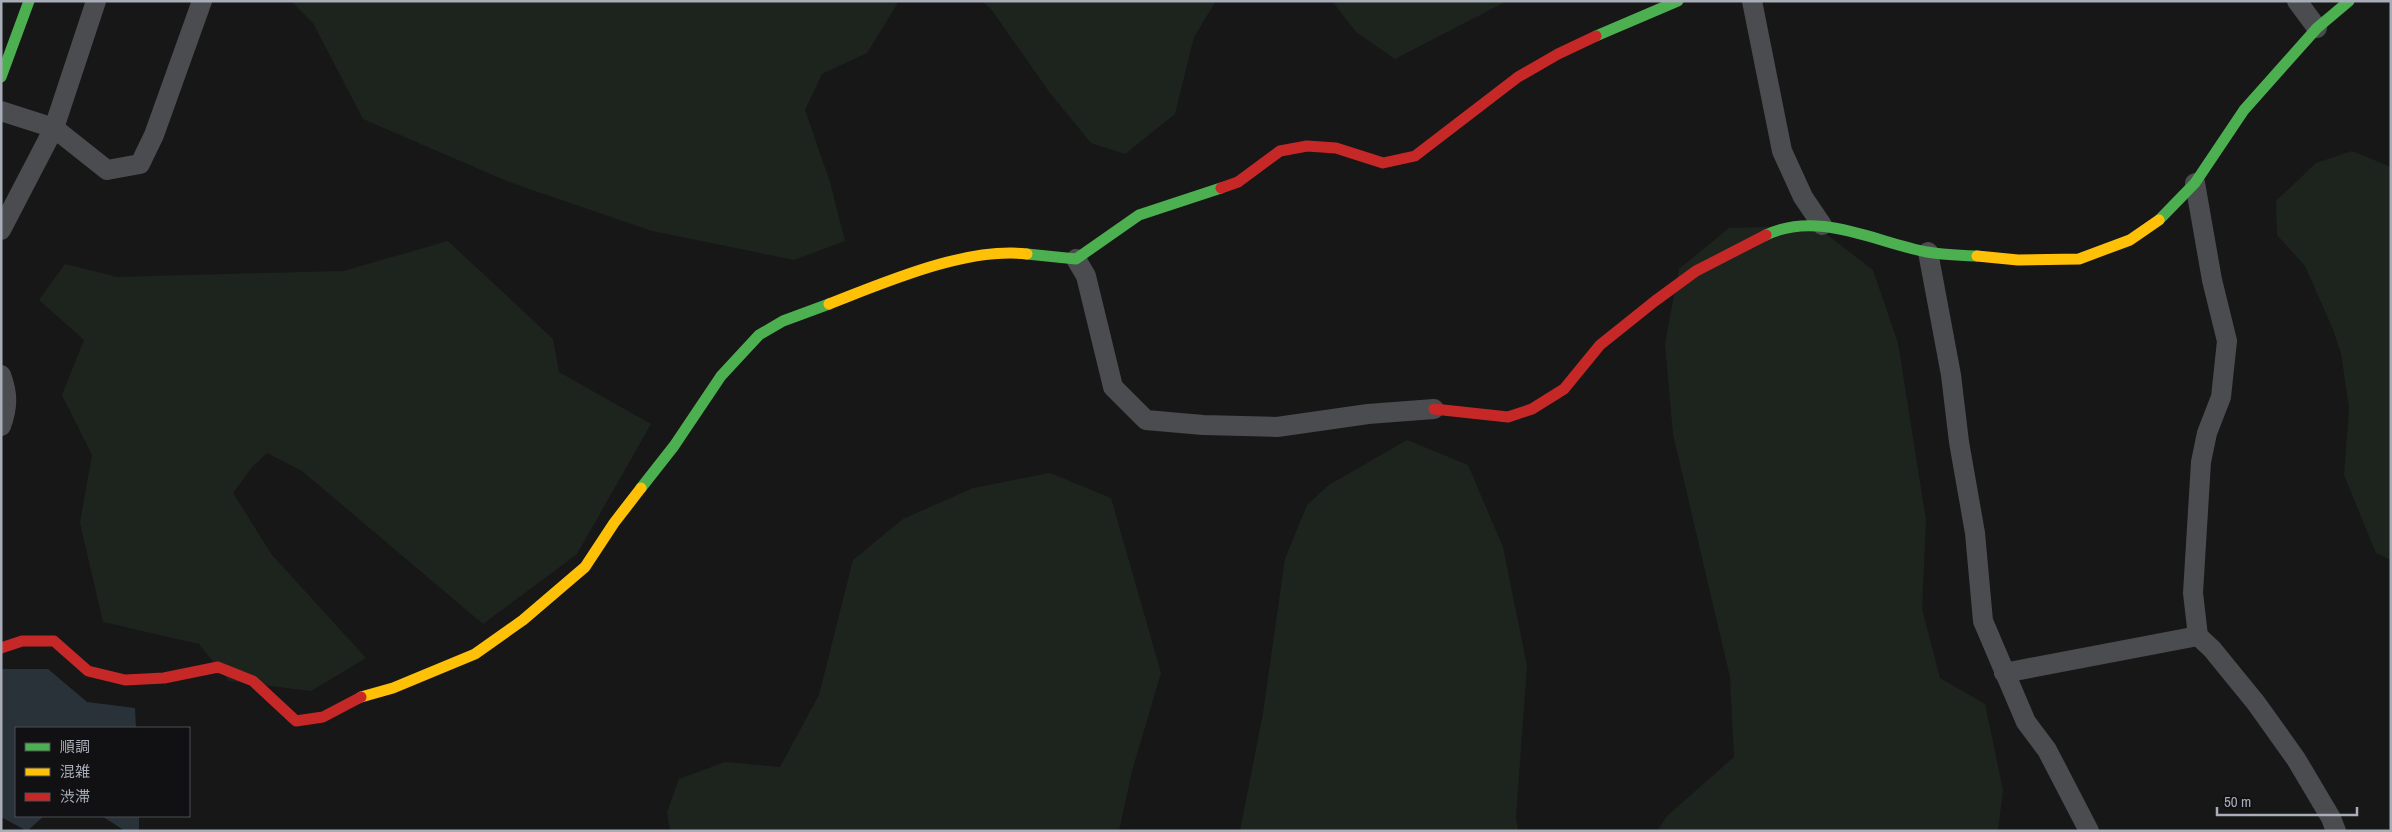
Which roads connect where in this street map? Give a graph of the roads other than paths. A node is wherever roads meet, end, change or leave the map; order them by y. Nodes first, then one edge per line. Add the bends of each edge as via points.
1 (29, 1) edge
2 (96, 1) edge
3 (202, 1) edge
4 (1678, 1) edge
5 (1752, 1) edge
6 (2297, 1) edge
7 (2349, 1) edge
8 (2317, 28) junction
9 (1, 77) edge
10 (1, 111) edge
11 (54, 128) junction
12 (2195, 183) junction
13 (1822, 225) junction
14 (1, 230) edge
15 (1928, 252) junction
16 (1076, 258) junction
17 (1, 375) edge
18 (1434, 409) joint
19 (1, 426) edge
20 (2198, 636) junction
21 (1, 648) edge
22 (2004, 673) junction
23 (2089, 831) edge
24 (2336, 831) edge

1 - 9 street
2 - 11 street
3 - 11 street via 154,135 140,164 107,170
4 - 16 street via 1574,47 1518,77 1415,156 1383,163 1336,148 1307,146 1280,150 1238,182 1139,215
5 - 13 street via 1782,151 1803,197
6 - 8 street
7 - 8 street
8 - 12 street via 2244,110
10 - 11 street
11 - 14 street
12 - 15 street via 2154,224 2130,240 2079,259 2018,260
12 - 20 street via 2212,280 2227,341 2221,397 2207,433 2201,462 2193,593
13 - 15 street
13 - 18 street via 1774,231 1696,271 1600,345 1564,388 1532,409 1508,417
15 - 22 street via 1975,533 1983,621
16 - 18 street via 1086,276 1113,387 1146,420 1277,427 1368,414
16 - 21 street via 1011,252 958,260 899,277 783,321 758,335 721,376 674,446 584,567 523,620 475,654 392,688 361,696 323,717 296,721 252,681 218,667 164,678 125,680 88,671 54,642 22,641
17 - 19 street via 7,390 8,409
20 - 22 street
20 - 24 street via 2256,703 2296,759
22 - 23 street via 2026,722 2047,750

